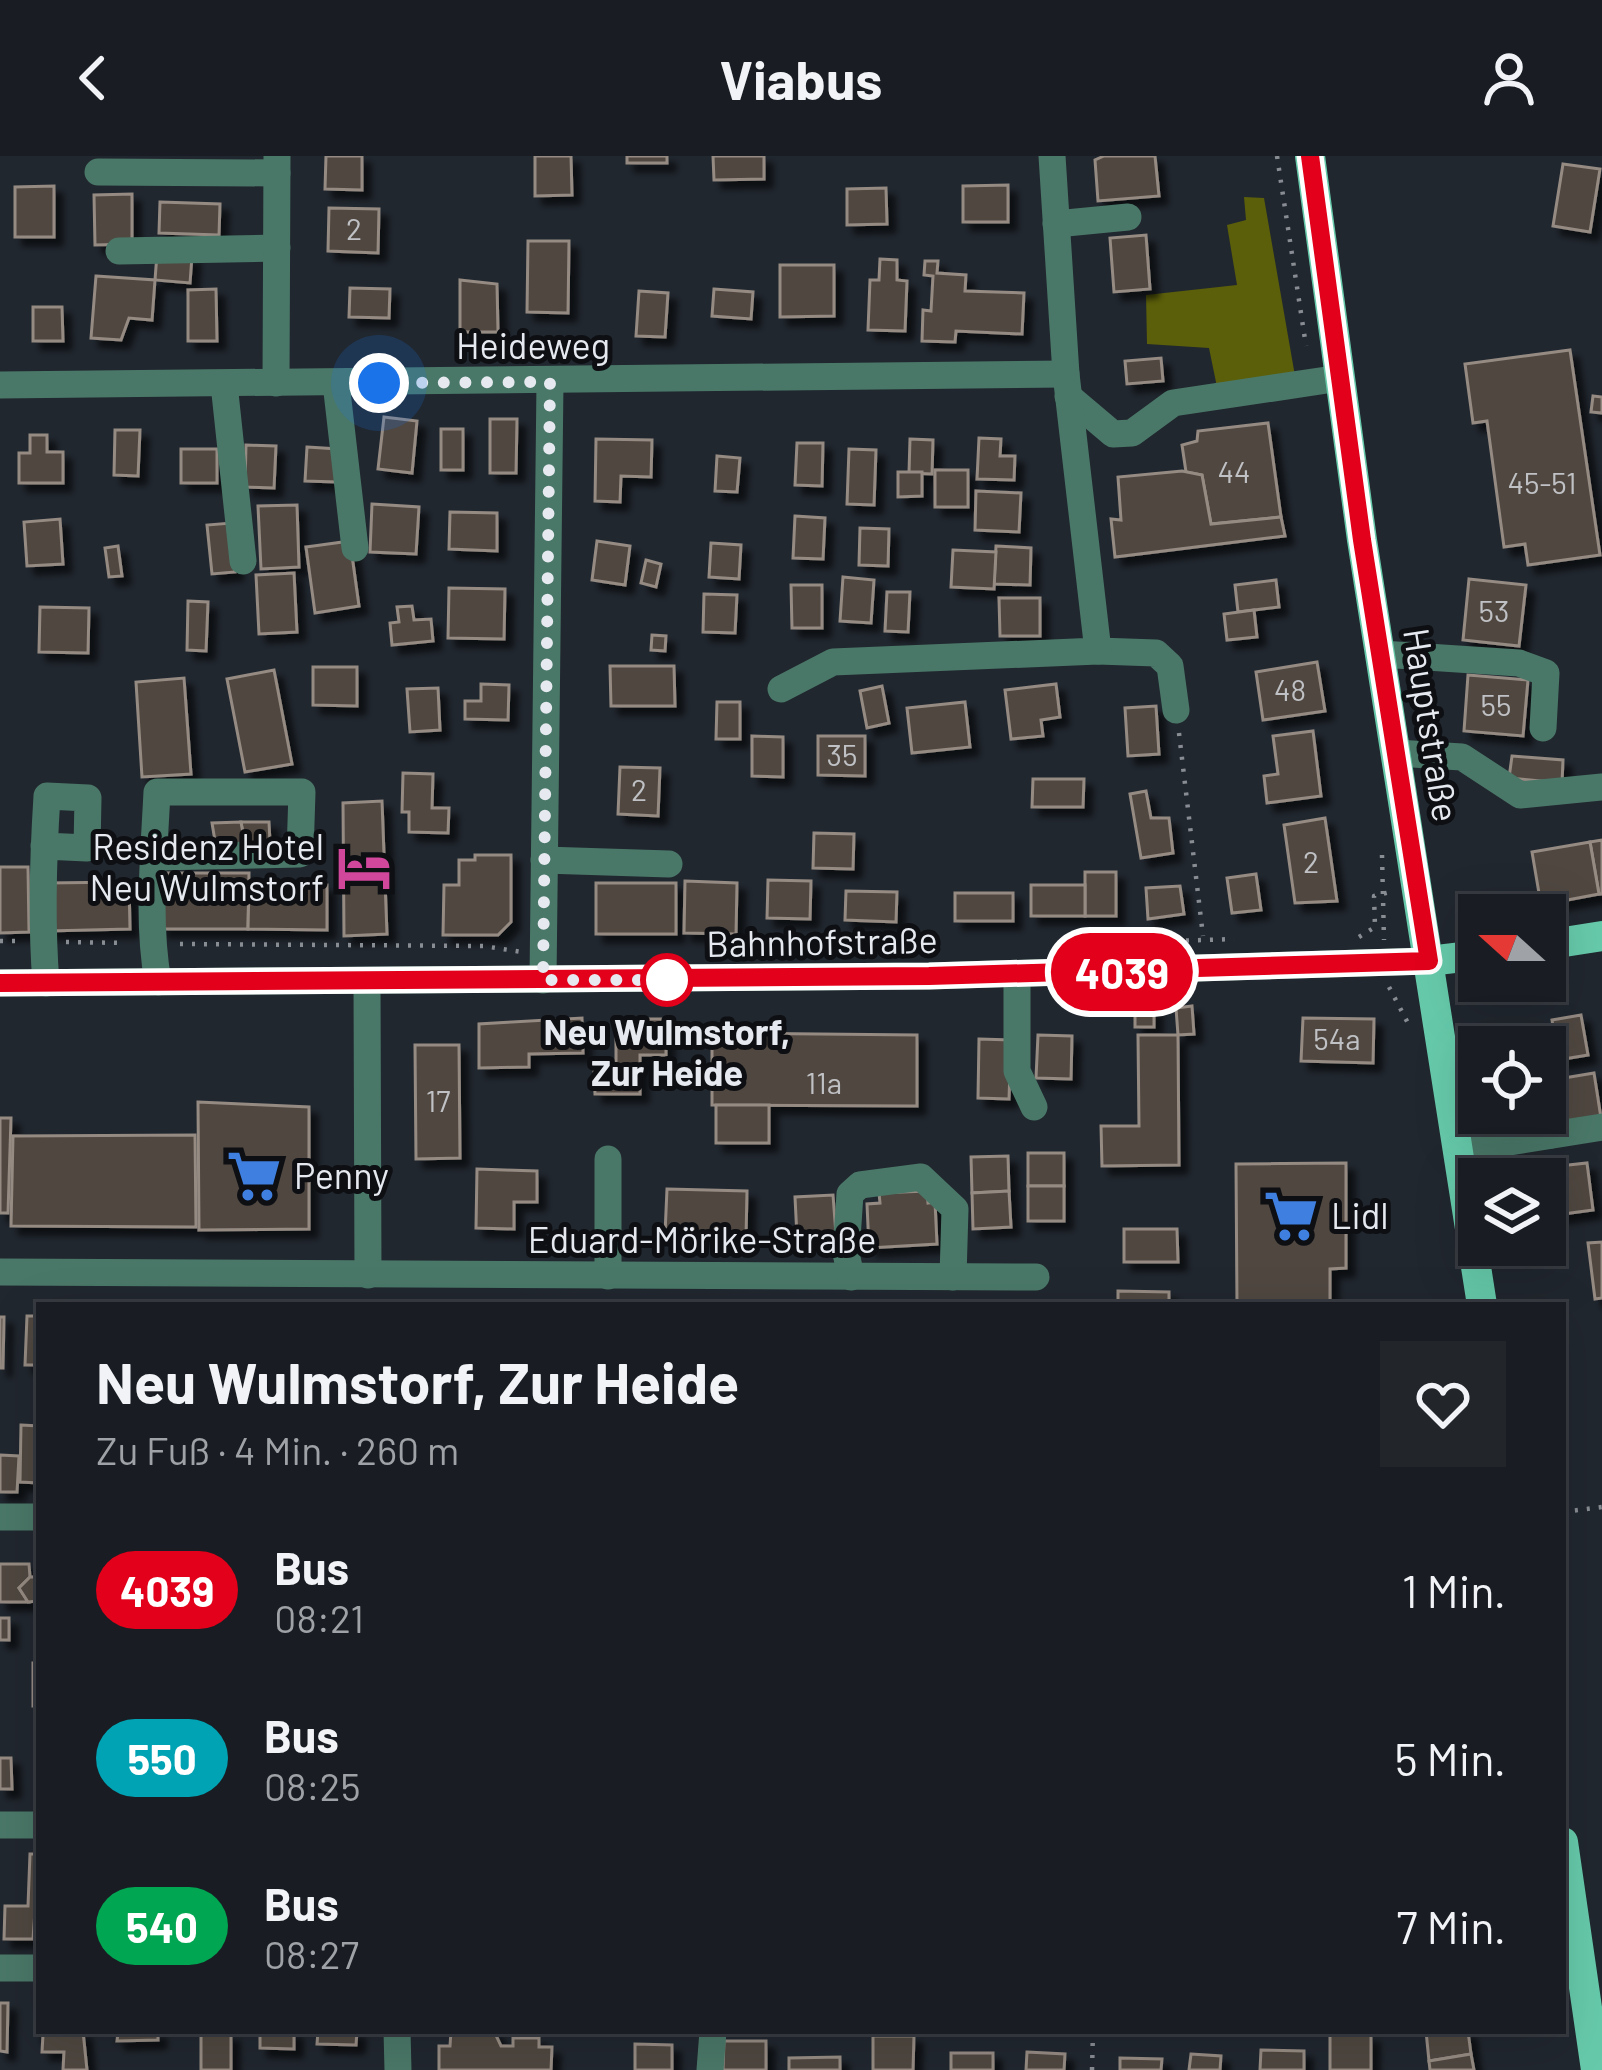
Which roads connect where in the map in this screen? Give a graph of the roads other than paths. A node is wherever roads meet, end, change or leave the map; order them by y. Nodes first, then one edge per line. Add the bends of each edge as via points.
1 (1052, 156) edge
2 (1310, 156) edge
3 (277, 164) edge
4 (98, 172) dead end
5 (1128, 217) dead end
6 (1056, 224) junction
7 (277, 248) junction
8 (119, 251) dead end
9 (1340, 378) junction
10 (550, 382) junction
11 (277, 383) junction
12 (336, 383) junction
13 (224, 384) junction
14 (0, 385) edge
15 (1067, 385) junction
16 (355, 548) dead end
17 (243, 561) dead end
18 (1098, 651) junction
19 (1381, 654) junction
20 (781, 688) dead end
21 (1176, 710) road end
22 (1543, 728) dead end
23 (1396, 752) junction
24 (1602, 787) edge
25 (44, 846) dead end
26 (154, 857) junction
27 (544, 860) junction
28 (669, 864) dead end
29 (1602, 936) edge
30 (1566, 942) edge
31 (1458, 958) edge
32 (1429, 961) junction
33 (543, 968) junction
34 (1017, 974) junction
35 (367, 981) junction
36 (158, 982) junction
37 (0, 983) edge
38 (46, 983) junction
39 (1458, 1070) edge
40 (1447, 1071) junction
41 (1034, 1107) dead end
42 (1602, 1127) edge
43 (1550, 1136) joint
44 (1459, 1150) junction
45 (608, 1159) dead end
46 (0, 1272) edge
47 (368, 1274) junction
48 (608, 1276) junction
49 (850, 1277) junction
50 (953, 1277) junction
51 (1036, 1277) dead end
52 (1482, 1302) edge
53 (0, 1516) edge
54 (36, 1517) edge
55 (0, 1825) edge
56 (36, 1825) edge
57 (1566, 1863) edge
58 (0, 1968) edge
59 (36, 1968) edge
60 (397, 2034) edge
61 (713, 2034) edge
62 (398, 2070) edge
63 (710, 2070) edge
64 (1596, 2070) edge

1 - 6 street
2 - 9 main road, Hauptstraße
3 - 4 street
3 - 7 street
5 - 6 street
6 - 15 street
7 - 8 street
7 - 11 street
9 - 15 street via 1173,403 1132,433 1113,434
9 - 19 main road, Hauptstraße
10 - 12 street, Heideweg
10 - 15 street, Heideweg
10 - 27 street
11 - 12 street, Heideweg
11 - 13 street, Heideweg
12 - 16 street
13 - 14 street, Heideweg
13 - 17 street
15 - 18 street
18 - 20 street via 833,662
18 - 21 street via 1156,653 1170,666
19 - 22 street via 1519,663 1546,673
19 - 23 main road, Hauptstraße
23 - 24 street via 1462,758 1520,795
23 - 32 main road, Hauptstraße
25 - 38 street
26 - 26 street via 157,791 302,792 300,854
26 - 36 street
27 - 28 street
27 - 33 street
29 - 30 main road
31 - 32 main road
32 - 34 street, Bahnhofstraße
32 - 40 main road, Hauptstraße
33 - 34 street, Bahnhofstraße
33 - 35 street, Bahnhofstraße
34 - 41 street via 1016,1071
35 - 36 street, Bahnhofstraße
35 - 47 street
36 - 38 street, Bahnhofstraße
37 - 38 street, Bahnhofstraße
39 - 40 street
40 - 44 main road, Hauptstraße
42 - 43 street
43 - 44 street
44 - 52 main road, Hauptstraße
45 - 48 street
46 - 47 street, Eduard-Mörike-Straße
47 - 48 street, Eduard-Mörike-Straße
48 - 49 street, Eduard-Mörike-Straße
49 - 50 street, Eduard-Mörike-Straße
49 - 50 street via 850,1194 860,1185 921,1177 955,1209
50 - 51 street, Eduard-Mörike-Straße
53 - 54 street
55 - 56 street
57 - 64 main road
58 - 59 street
60 - 62 street
61 - 63 street

